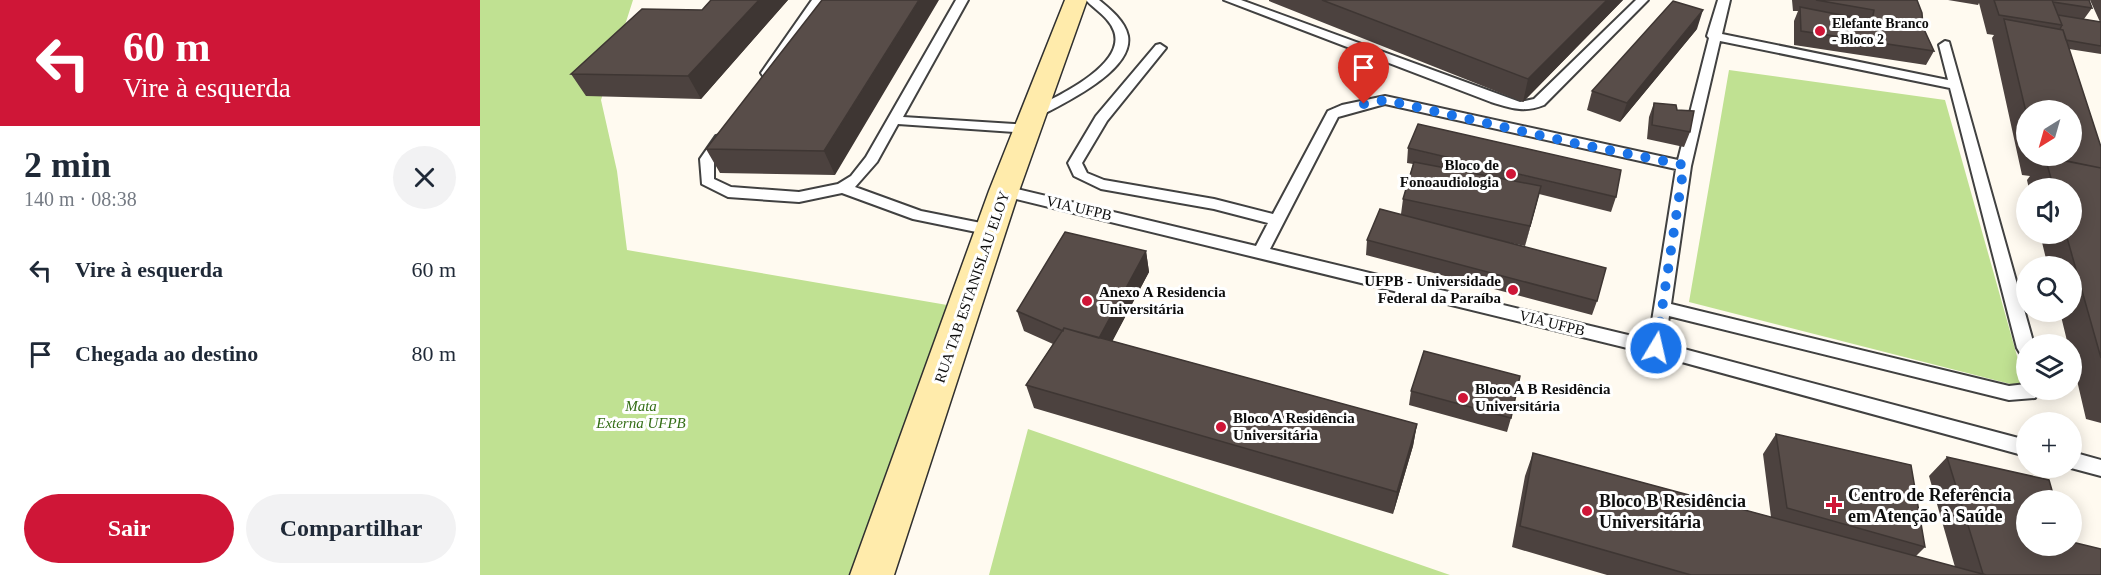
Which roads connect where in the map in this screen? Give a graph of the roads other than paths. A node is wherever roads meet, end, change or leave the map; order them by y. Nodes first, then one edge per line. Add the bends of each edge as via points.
1 (818, 0) edge
2 (962, 0) edge
3 (1076, 0) edge
4 (1092, 0) edge
5 (1230, 0) edge
6 (1642, 0) edge
7 (1724, 0) edge
8 (1713, 36) junction
9 (1945, 45) dead end
10 (1160, 48) dead end
11 (759, 84) edge
12 (1955, 85) junction
13 (893, 120) junction
14 (1031, 121) junction
15 (727, 131) edge
16 (1684, 165) junction
17 (843, 188) junction
18 (1004, 191) junction
19 (1278, 220) junction
20 (991, 230) junction
21 (1262, 251) junction
22 (1662, 308) junction
23 (2022, 334) edge
24 (1656, 348) junction
25 (2016, 393) edge
26 (2016, 445) edge
27 (2082, 463) edge
28 (2101, 468) edge
29 (872, 575) edge

1 - 11 lane
2 - 13 lane
3 - 14 street, RUA TAB ESTANISLAU ELOY
4 - 14 lane via 1114,19 1122,39 1118,57
5 - 6 lane via 1496,99 1529,106 1539,102
7 - 8 lane
8 - 12 lane
8 - 16 lane
9 - 12 lane
10 - 19 lane via 1101,119 1075,163 1081,176 1101,184
12 - 23 lane
13 - 14 lane
13 - 17 lane via 872,159
14 - 18 street, RUA TAB ESTANISLAU ELOY
15 - 17 lane via 707,159 707,181 728,192 799,197
16 - 19 lane via 1385,100 1333,114
16 - 22 lane
17 - 20 lane via 918,215
18 - 20 street, RUA TAB ESTANISLAU ELOY
18 - 21 lane, VIA UFPB
19 - 21 lane
20 - 29 street, RUA TAB ESTANISLAU ELOY
21 - 24 lane, VIA UFPB
22 - 24 lane
22 - 25 lane
24 - 26 lane, VIA UFPB
27 - 28 lane

